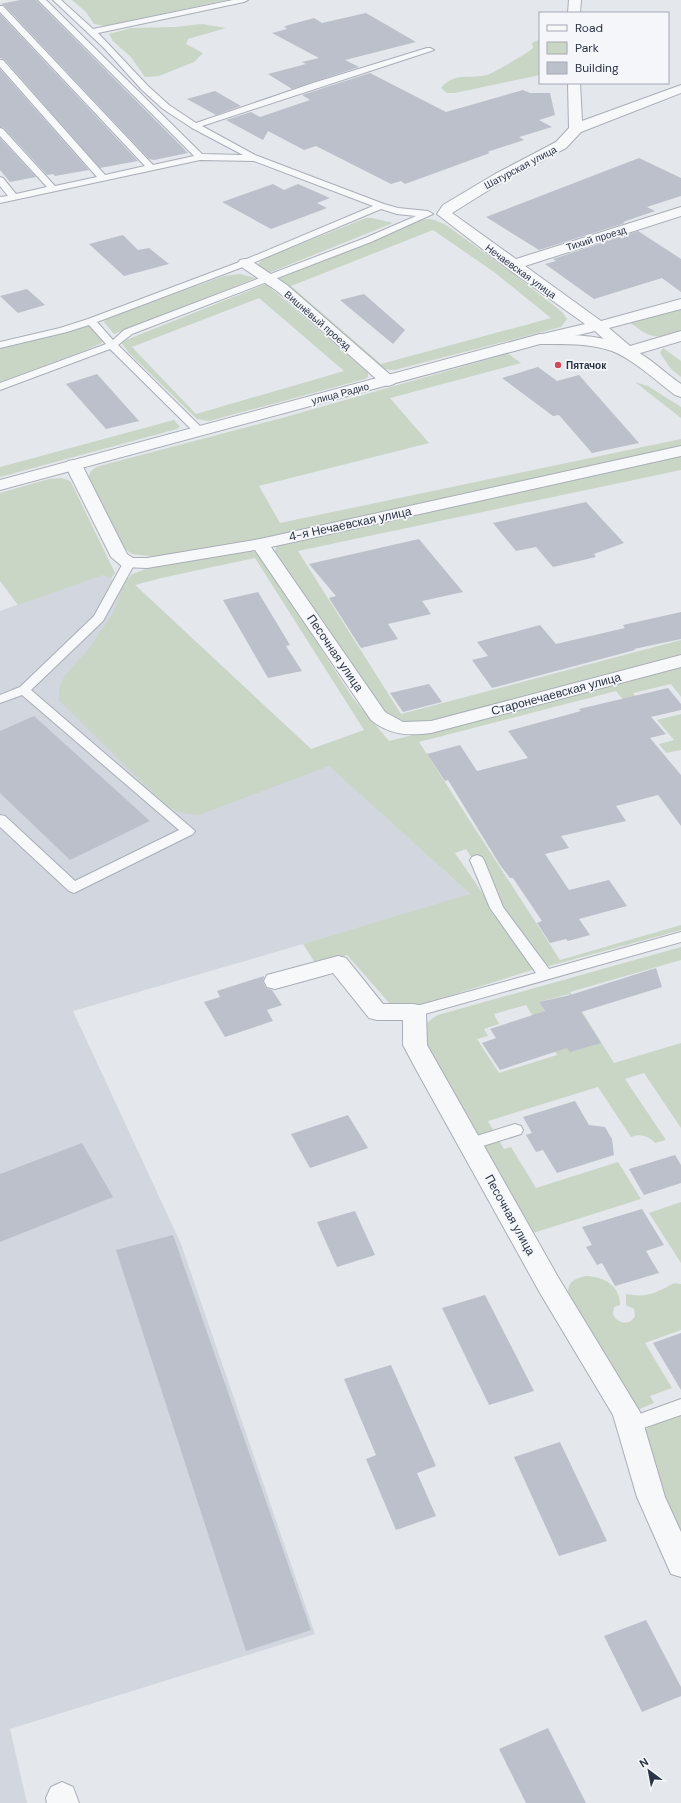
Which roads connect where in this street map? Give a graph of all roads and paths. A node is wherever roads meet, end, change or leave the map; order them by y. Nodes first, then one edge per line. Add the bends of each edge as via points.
1 (42, 0) edge
2 (57, 0) edge
3 (244, 0) edge
4 (575, 0) edge
5 (0, 8) edge
6 (574, 12) edge
7 (92, 32) junction
8 (430, 50) dead end
9 (0, 62) edge
10 (574, 84) edge
11 (681, 89) edge
12 (195, 126) junction
13 (576, 130) junction
14 (0, 131) edge
15 (200, 157) junction
16 (255, 158) junction
17 (150, 168) junction
18 (103, 178) junction
19 (0, 180) edge
20 (53, 189) junction
21 (14, 197) junction
22 (0, 200) edge
23 (381, 206) junction
24 (681, 211) edge
25 (428, 214) junction
26 (444, 214) junction
27 (245, 263) junction
28 (512, 265) junction
29 (268, 278) junction
30 (681, 304) edge
31 (91, 321) junction
32 (598, 326) junction
33 (681, 336) edge
34 (540, 339) junction
35 (0, 345) edge
36 (112, 345) junction
37 (627, 352) junction
38 (388, 381) junction
39 (0, 387) edge
40 (681, 392) edge
41 (199, 431) junction
42 (681, 451) edge
43 (74, 465) junction
44 (0, 485) edge
45 (260, 544) junction
46 (130, 563) junction
47 (681, 661) edge
48 (24, 690) junction
49 (0, 699) edge
50 (431, 728) joint
51 (0, 819) edge
52 (477, 860) dead end
53 (681, 937) edge
54 (546, 976) junction
55 (275, 981) dead end
56 (414, 1012) junction
57 (515, 1130) dead end
58 (470, 1144) junction
59 (681, 1407) edge
60 (629, 1425) junction
61 (680, 1561) edge

1 - 15 lane
2 - 7 lane
3 - 7 lane
4 - 6 street
5 - 17 lane
7 - 12 lane via 145,88 166,107
8 - 12 lane
9 - 18 lane
10 - 13 street
11 - 13 street, Шатурская улица
12 - 16 lane
13 - 26 street, Шатурская улица via 561,145 500,177 448,208
14 - 20 lane
15 - 16 lane
15 - 17 lane
16 - 23 lane
17 - 18 lane
18 - 20 lane
19 - 21 lane
20 - 21 lane
21 - 22 lane
23 - 25 lane via 397,211
23 - 27 lane
24 - 28 street, Тихий проезд
25 - 26 lane
25 - 29 lane
26 - 28 street, Нечаевская улица
27 - 29 street, Вишнёвый проезд
27 - 31 lane
28 - 32 street, Нечаевская улица
29 - 36 lane via 128,332
29 - 38 street, Вишнёвый проезд
30 - 32 street, улица Радио
31 - 35 lane
31 - 36 lane
32 - 34 street, улица Радио
32 - 37 street, Нечаевская улица
33 - 37 street
34 - 37 street via 597,342
34 - 38 street, улица Радио
36 - 39 lane
36 - 41 lane
37 - 40 street
38 - 41 street, улица Радио
41 - 43 street, улица Радио
42 - 45 street, 4-я Нечаевская улица
43 - 44 street, улица Радио
43 - 46 street via 115,550 120,557
45 - 46 street, 4-я Нечаевская улица via 175,559
45 - 50 street, Песочная улица via 378,716 400,729
46 - 48 lane via 99,618
47 - 50 street, Старонечаевская улица
48 - 49 lane
48 - 51 lane via 188,831 74,888
52 - 54 lane via 497,908
53 - 54 lane
54 - 56 lane
55 - 56 street via 338,964 377,1012
56 - 58 street, Песочная улица via 415,1045
57 - 58 lane
58 - 60 street, Песочная улица via 549,1285 626,1412
59 - 60 lane
60 - 61 street, Песочная улица via 651,1497

